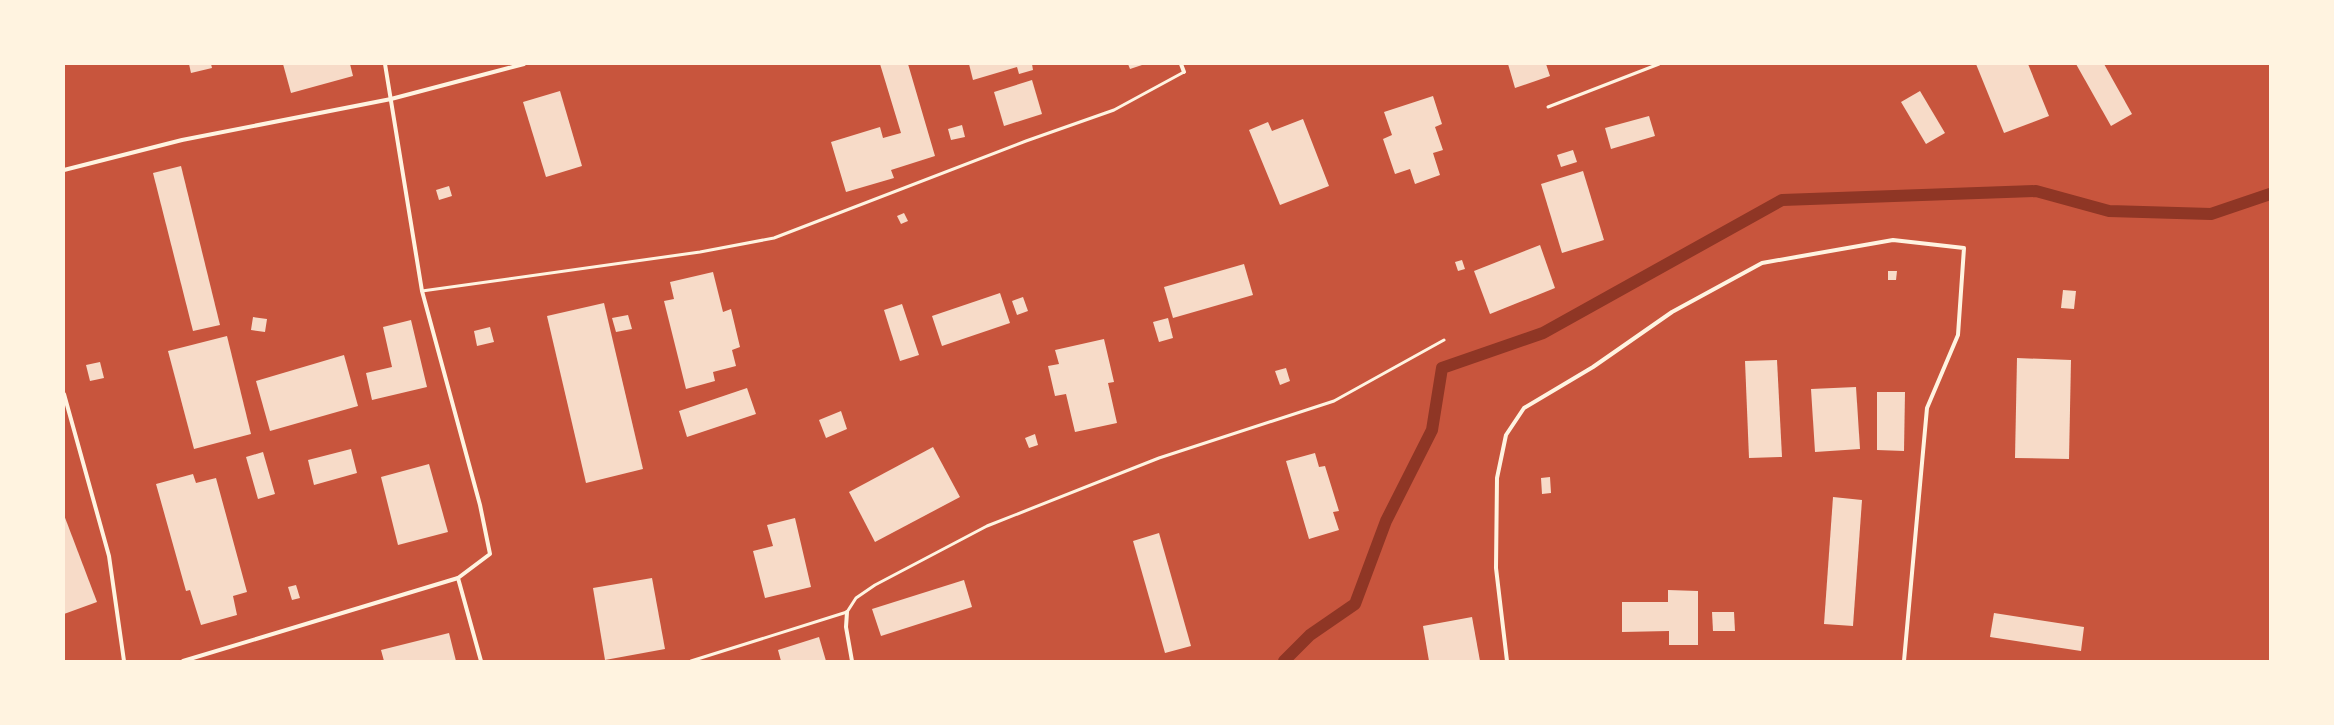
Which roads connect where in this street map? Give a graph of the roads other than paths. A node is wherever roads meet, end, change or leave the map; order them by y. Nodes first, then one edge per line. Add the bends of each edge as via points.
1 (385, 64) edge
2 (524, 64) edge
3 (1181, 64) edge
4 (1660, 64) edge
5 (1184, 72) joint
6 (390, 99) junction
7 (1548, 107) dead end
8 (64, 170) edge
9 (422, 291) junction
10 (1444, 340) dead end
11 (64, 394) edge
12 (458, 578) junction
13 (847, 612) junction
14 (124, 661) edge
15 (183, 661) edge
16 (481, 661) edge
17 (691, 661) edge
18 (852, 661) edge
19 (1507, 661) edge
20 (1904, 661) edge

1 - 6 street
2 - 6 street
3 - 5 street
4 - 7 lane
5 - 9 lane via 1114,110 774,238 700,252
6 - 8 street via 182,140
6 - 9 street
9 - 12 street via 480,505 490,554
10 - 13 lane via 1334,401 1159,458 988,526 875,585 856,598
11 - 14 street via 109,556
12 - 15 street
12 - 16 street
13 - 17 lane
13 - 18 street via 846,628
19 - 20 street via 1496,568 1497,478 1506,435 1524,408 1593,366 1672,312 1762,263 1893,240 1964,248 1958,335 1927,408

